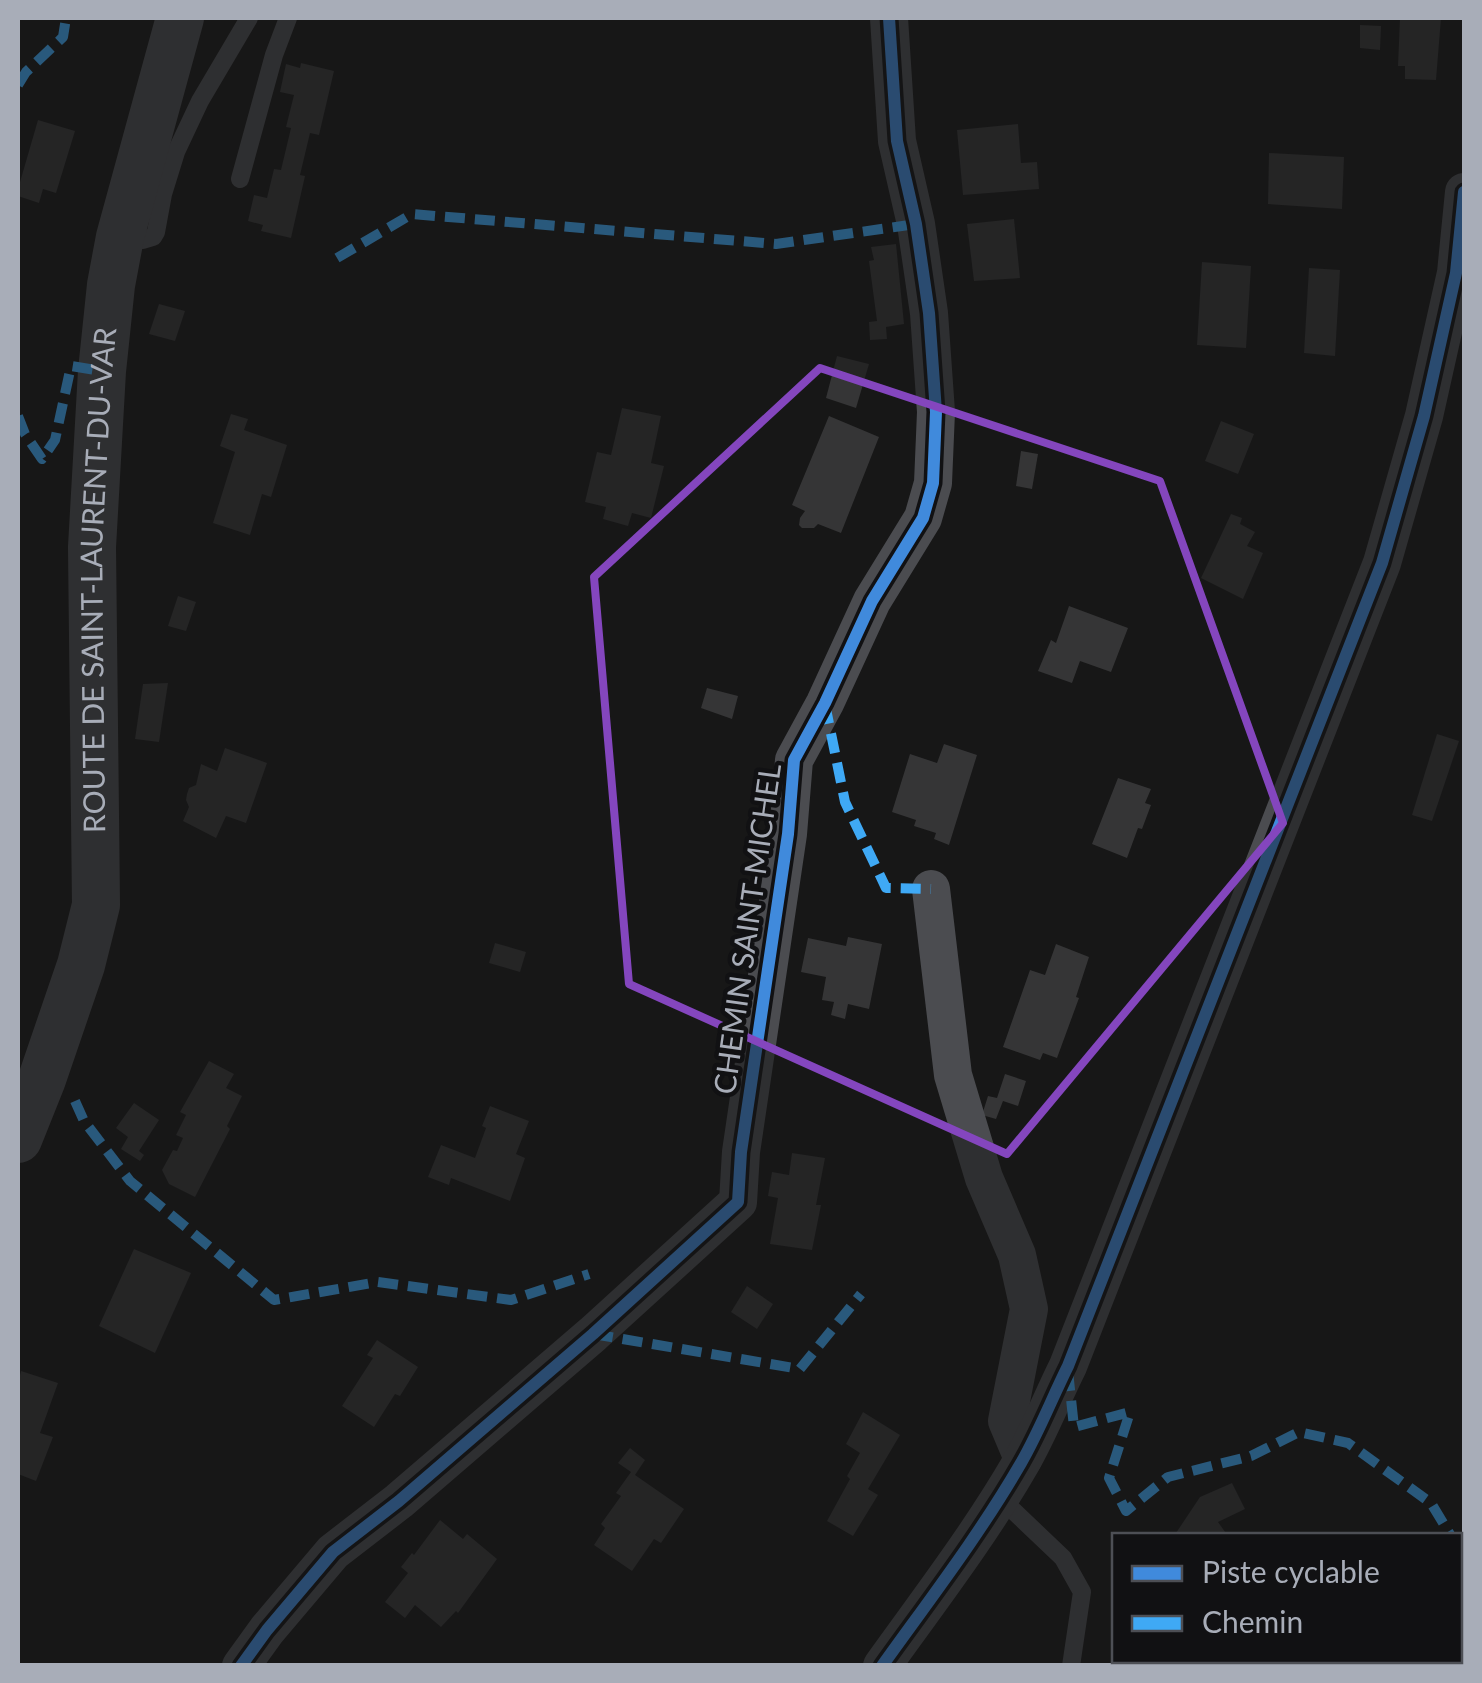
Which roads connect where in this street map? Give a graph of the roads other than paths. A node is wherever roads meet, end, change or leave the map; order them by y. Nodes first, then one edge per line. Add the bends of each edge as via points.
1 (180, 18) edge
2 (249, 18) edge
3 (288, 18) edge
4 (890, 18) edge
5 (240, 179) dead end
6 (1464, 192) edge
7 (120, 237) junction
8 (931, 890) dead end
9 (18, 1139) edge
10 (1024, 1459) junction
11 (1000, 1498) junction
12 (241, 1666) edge
13 (882, 1666) edge
14 (1071, 1666) edge

1 - 7 street, ROUTE DE SAINT-LAURENT-DU-VAR
2 - 7 lane via 176,152 156,232 143,240
3 - 5 lane
4 - 12 street, CHEMIN SAINT-MICHEL via 898,141 929,312 933,482 923,518 872,601 794,760 738,1202 400,1501 333,1552
6 - 10 street via 1456,272 1382,563 1068,1366
7 - 9 street, ROUTE DE SAINT-LAURENT-DU-VAR via 100,387 92,547 96,904
8 - 10 street via 954,1076 1030,1309 1007,1421
10 - 11 street
11 - 13 street
11 - 14 lane via 1063,1558 1082,1592

